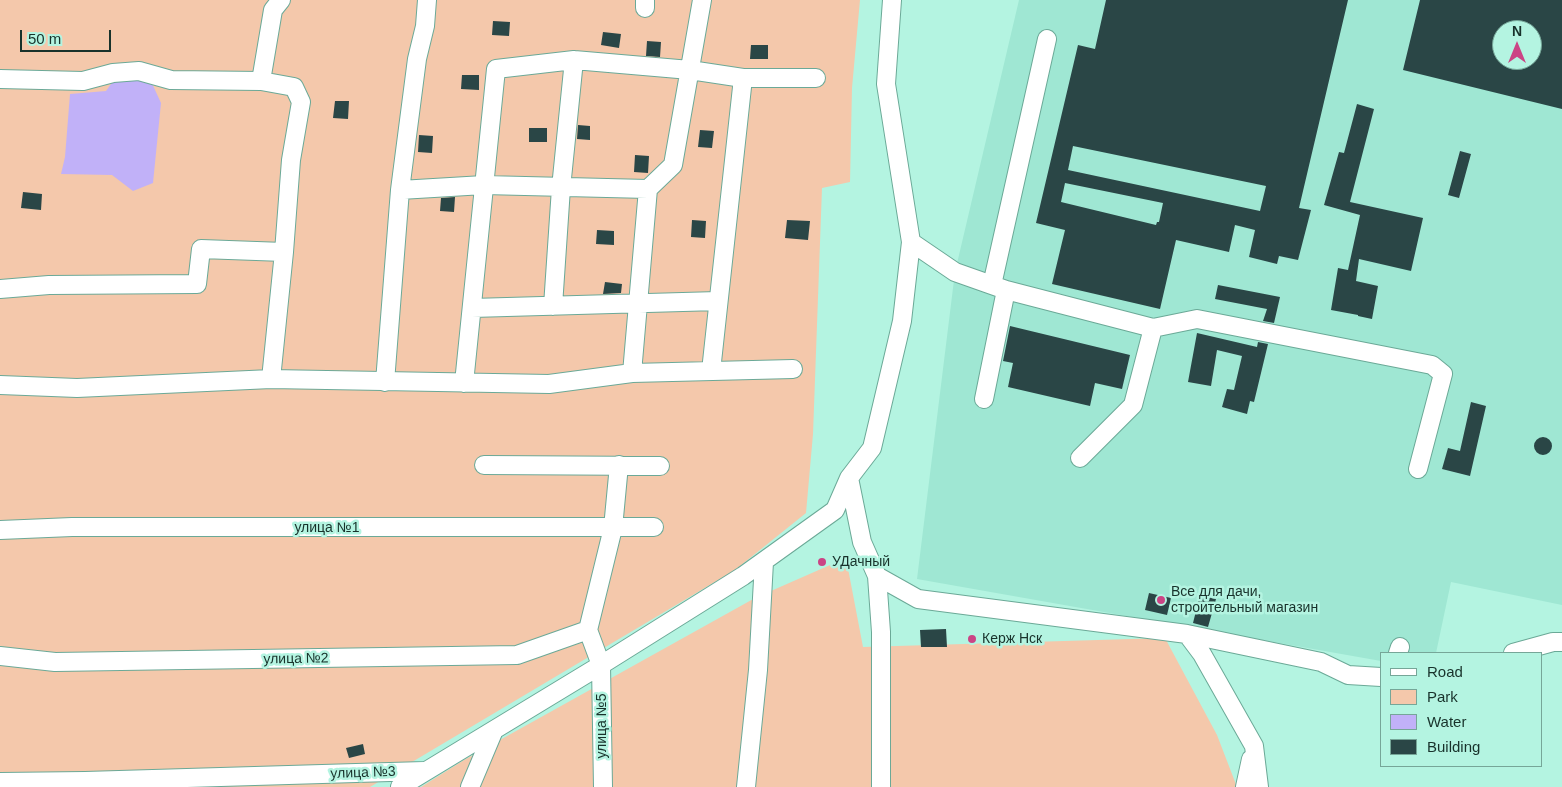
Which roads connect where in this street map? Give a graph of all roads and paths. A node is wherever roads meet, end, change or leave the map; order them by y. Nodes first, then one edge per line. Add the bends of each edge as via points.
1 (281, 0) edge
2 (428, 0) edge
3 (702, 0) edge
4 (892, 0) edge
5 (1047, 39) dead end
6 (574, 60) junction
7 (690, 70) junction
8 (0, 78) edge
9 (743, 78) junction
10 (816, 78) dead end
11 (260, 80) junction
12 (484, 185) junction
13 (561, 188) junction
14 (648, 189) junction
15 (400, 190) junction
16 (911, 242) junction
17 (284, 252) junction
18 (999, 288) junction
19 (0, 289) edge
20 (718, 301) junction
21 (638, 304) junction
22 (553, 306) junction
23 (472, 308) junction
24 (1153, 328) junction
25 (793, 369) dead end
26 (711, 371) junction
27 (632, 373) junction
28 (271, 380) junction
29 (385, 382) junction
30 (464, 383) junction
31 (0, 385) edge
32 (984, 399) dead end
33 (1080, 458) dead end
34 (484, 465) dead end
35 (619, 465) junction
36 (660, 466) dead end
37 (1418, 469) dead end
38 (849, 478) junction
39 (654, 527) dead end
40 (613, 528) junction
41 (0, 530) edge
42 (764, 562) junction
43 (877, 576) junction
44 (588, 630) junction
45 (1187, 634) junction
46 (1562, 642) edge
47 (1516, 652) edge
48 (0, 656) edge
49 (602, 666) junction
50 (1380, 677) edge
51 (494, 730) junction
52 (1254, 746) junction
53 (426, 771) junction
54 (0, 782) edge
55 (400, 787) edge
56 (470, 787) edge
57 (602, 787) edge
58 (746, 787) edge
59 (881, 787) edge
60 (1245, 787) edge
61 (1260, 787) edge

1 - 11 street via 273,10
2 - 15 street
3 - 7 street
4 - 16 street via 886,84
5 - 18 street
6 - 7 street
6 - 12 street via 496,69
6 - 13 street
7 - 9 street
7 - 14 street via 673,165
8 - 11 street via 84,80 139,71 171,80
9 - 10 street
9 - 20 street
11 - 17 street via 294,87 301,102 291,160
12 - 13 street
12 - 15 street
12 - 23 street
13 - 14 street
13 - 22 street
14 - 21 street
15 - 29 street
16 - 18 street via 955,272
16 - 38 street via 902,320 872,448
17 - 19 street via 201,249 197,284 49,285
17 - 28 street
18 - 24 street
18 - 32 street
20 - 21 street
20 - 26 street
21 - 22 street
21 - 27 street
22 - 23 street
23 - 30 street
24 - 33 street via 1133,406
24 - 37 street via 1197,319 1432,365 1443,374
25 - 26 street
26 - 27 street
27 - 30 street via 549,384
28 - 29 street
28 - 31 street via 77,388
29 - 30 street
34 - 35 street
35 - 36 street
35 - 40 street
38 - 42 street via 835,510
38 - 43 street via 862,542
39 - 40 street, улица №1
40 - 41 street, улица №1
40 - 44 street
42 - 49 street
42 - 58 street via 758,670
43 - 45 street via 918,599
43 - 59 street via 881,632
44 - 48 street, улица №2 via 517,655 55,662
44 - 49 street
45 - 50 street via 1321,662 1348,675
45 - 52 street via 1202,654
46 - 47 street
49 - 51 street
49 - 57 street, улица №5
51 - 53 street
51 - 56 street
52 - 60 street
52 - 61 street
53 - 54 street, улица №3
53 - 55 street

